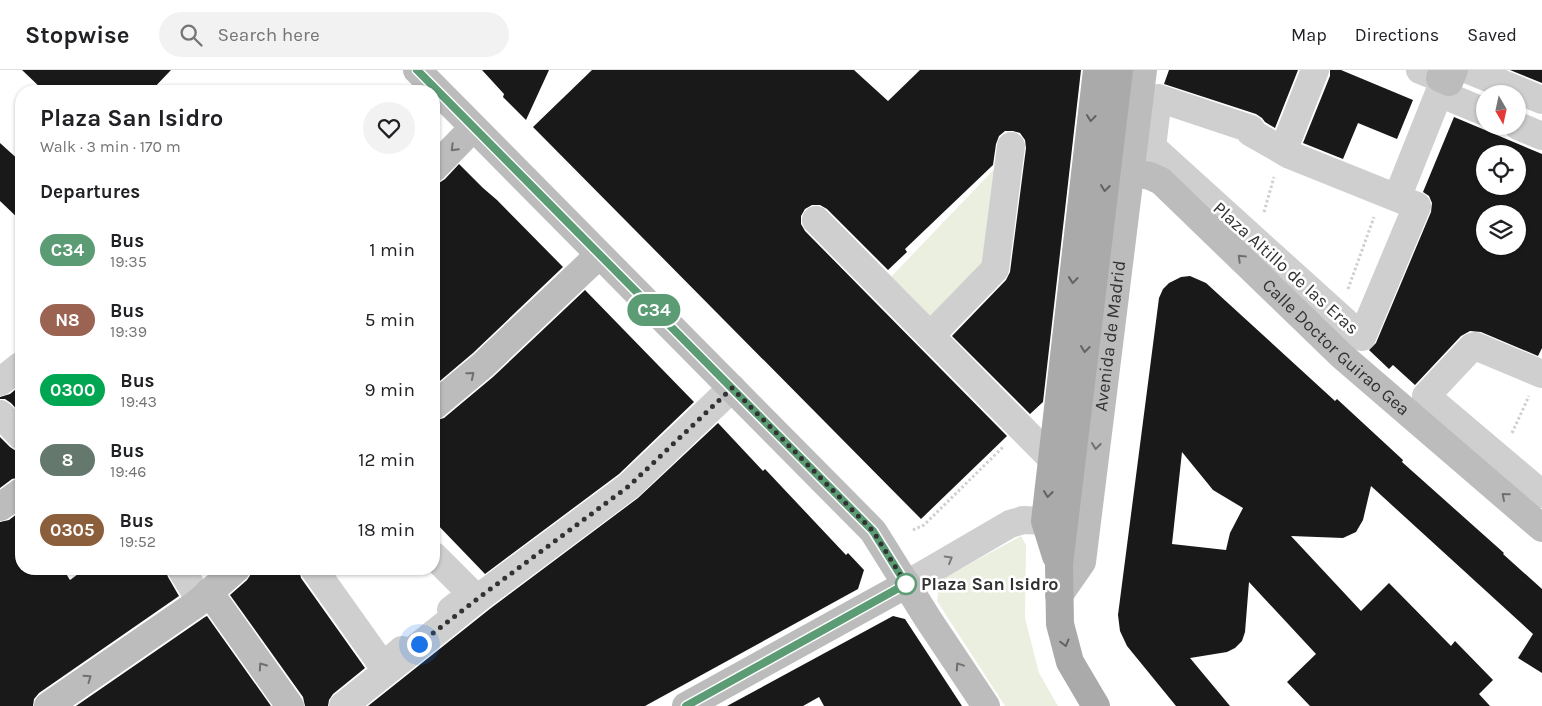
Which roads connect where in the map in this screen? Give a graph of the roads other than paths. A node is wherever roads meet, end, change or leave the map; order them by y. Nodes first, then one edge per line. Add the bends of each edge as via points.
1 (417, 70) edge
2 (1097, 70) edge
3 (1119, 70) edge
4 (1143, 70) edge
5 (1315, 70) edge
6 (1445, 76) edge
7 (432, 85) edge
8 (1476, 92) edge
9 (440, 93) edge
10 (1542, 100) edge
11 (1476, 104) edge
12 (1526, 112) edge
13 (1542, 119) edge
14 (474, 128) junction
15 (1526, 129) edge
16 (1542, 136) edge
17 (1011, 146) dead end
18 (1283, 151) junction
19 (440, 162) edge
20 (1130, 172) junction
21 (1397, 198) junction
22 (816, 220) dead end
23 (599, 255) junction
24 (930, 336) junction
25 (1539, 374) edge
26 (732, 388) junction
27 (440, 401) edge
28 (0, 414) edge
29 (15, 430) edge
30 (1053, 460) junction
31 (1542, 494) edge
32 (15, 496) edge
33 (0, 507) edge
34 (1045, 521) junction
35 (1542, 528) edge
36 (440, 554) edge
37 (440, 562) edge
38 (1059, 564) junction
39 (185, 575) edge
40 (229, 575) edge
41 (318, 575) edge
42 (906, 584) junction
43 (1058, 595) junction
44 (204, 596) junction
45 (481, 596) junction
46 (48, 706) edge
47 (290, 706) edge
48 (343, 706) edge
49 (686, 706) edge
50 (986, 706) edge
51 (1096, 706) edge

1 - 7 street
2 -> 30 main road, Avenida de Madrid
3 -> 38 main road, Avenida de Madrid
4 - 20 street, Avenida de Madrid
5 - 18 street
6 - 8 street
6 - 10 street
6 - 11 street
6 - 21 street
9 - 14 street
12 - 13 street
14 -> 19 street
14 - 23 street
15 - 16 street
17 - 24 street via 995,269
18 - 21 street, Plaza Altillo de las Eras
18 - 21 street, Plaza Altillo de las Eras via 1250,132 1251,129 1158,98 1152,147 1362,337 1417,206
35 -> 20 street, Calle Doctor Guirao Gea via 1342,356 1161,181
20 -> 43 street, Avenida de Madrid via 1082,562
22 - 24 street
23 - 26 street
27 -> 23 street via 483,365
24 - 30 street
25 - 31 street via 1475,346 1426,396
26 - 42 street via 873,531
26 - 45 street via 629,486
28 - 29 street
30 -> 34 main road, Avenida de Madrid
32 - 33 street
34 - 38 main road, Avenida de Madrid
42 -> 34 street via 1010,524 1023,520
36 - 45 street
37 - 41 street via 472,594 383,666
38 - 43 main road, Avenida de Madrid
39 - 44 street
40 - 44 street
42 - 49 street
50 -> 42 street
43 -> 51 main road, Avenida de Madrid via 1060,624 1070,662
46 -> 44 street
47 -> 44 street
45 - 48 street

